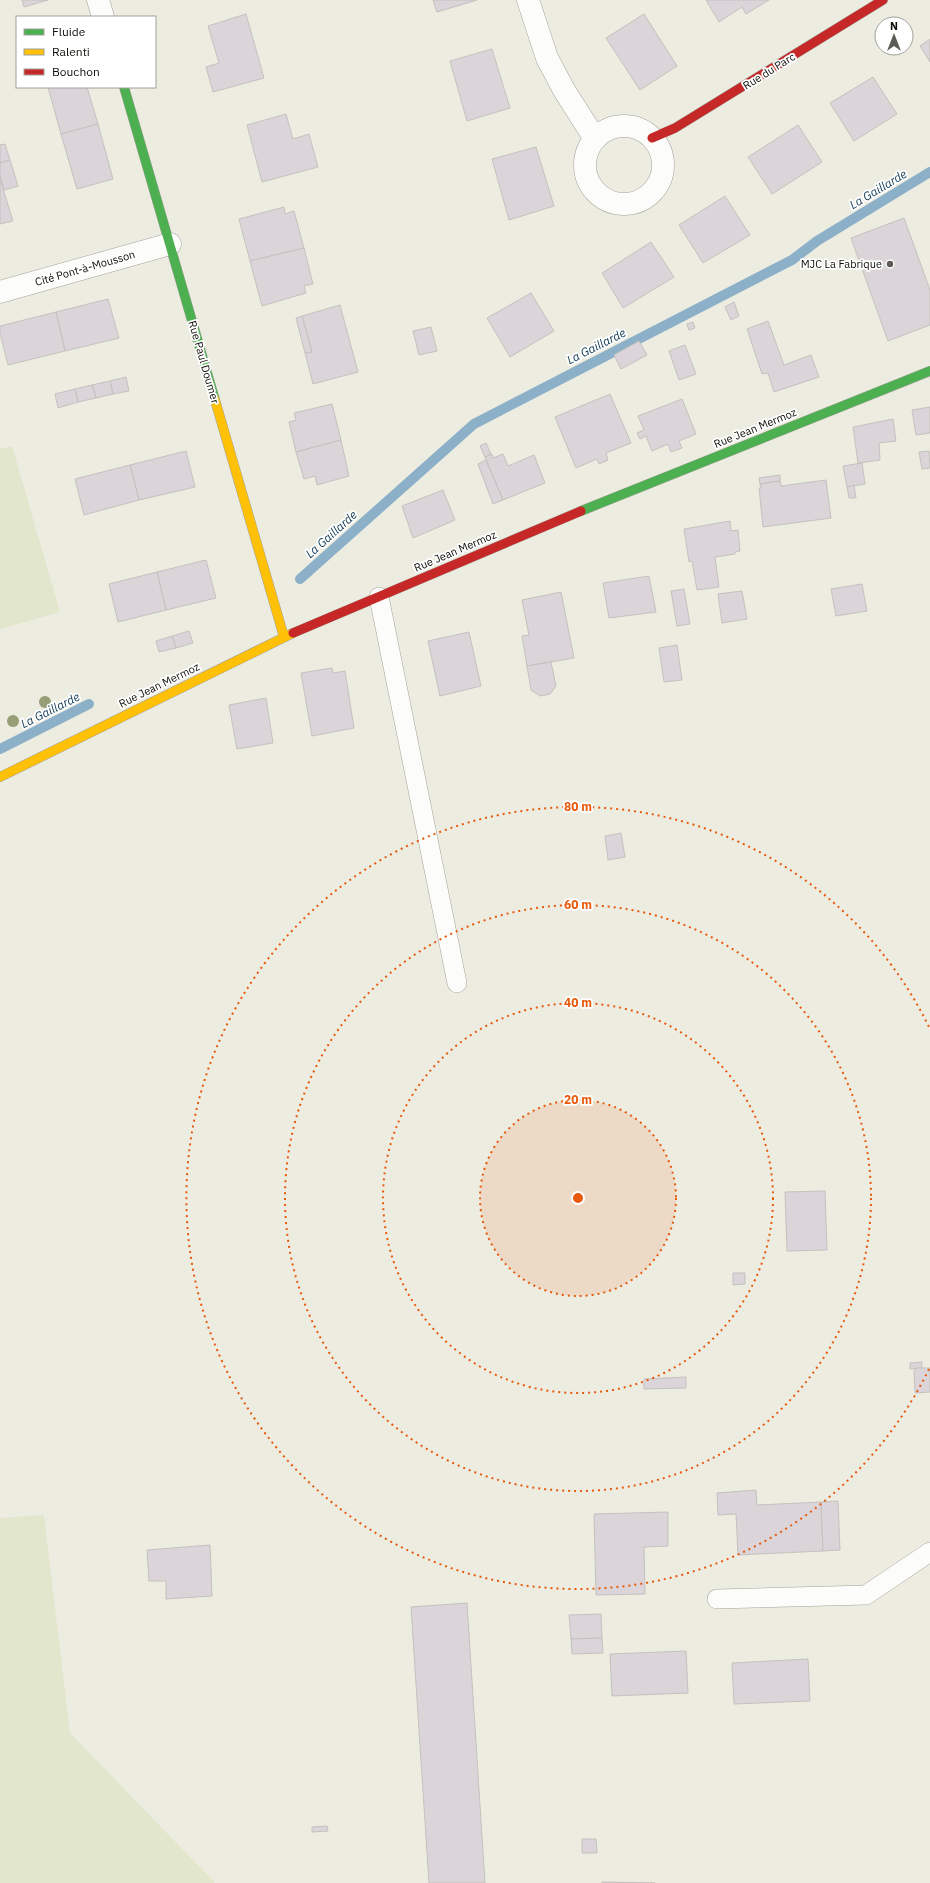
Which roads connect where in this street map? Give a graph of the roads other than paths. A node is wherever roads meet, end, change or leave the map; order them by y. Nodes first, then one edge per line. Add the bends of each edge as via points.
1 (98, 0) edge
2 (528, 0) edge
3 (884, 0) edge
4 (103, 16) edge
5 (124, 88) edge
6 (652, 138) junction
7 (595, 139) junction
8 (170, 244) junction
9 (0, 292) edge
10 (930, 371) edge
11 (379, 596) junction
12 (284, 637) junction
13 (0, 777) edge
14 (457, 983) dead end
15 (930, 1552) edge
16 (717, 1599) dead end

1 - 4 street
2 - 7 street via 547,58
3 - 6 street, Rue du Parc via 675,128
5 - 8 street, Rue Paul Doumer
6 - 7 street via 642,130 630,126 617,126 605,130
6 - 7 street via 659,148 663,161 662,174 648,195 637,202 624,204 600,196 586,175 585,162 588,150
8 - 9 street, Cité Pont-à-Mousson
8 - 12 street, Rue Paul Doumer
10 - 11 street, Rue Jean Mermoz via 529,532
11 - 12 street, Rue Jean Mermoz
11 - 14 lane
12 - 13 street, Rue Jean Mermoz
15 - 16 lane via 866,1595

